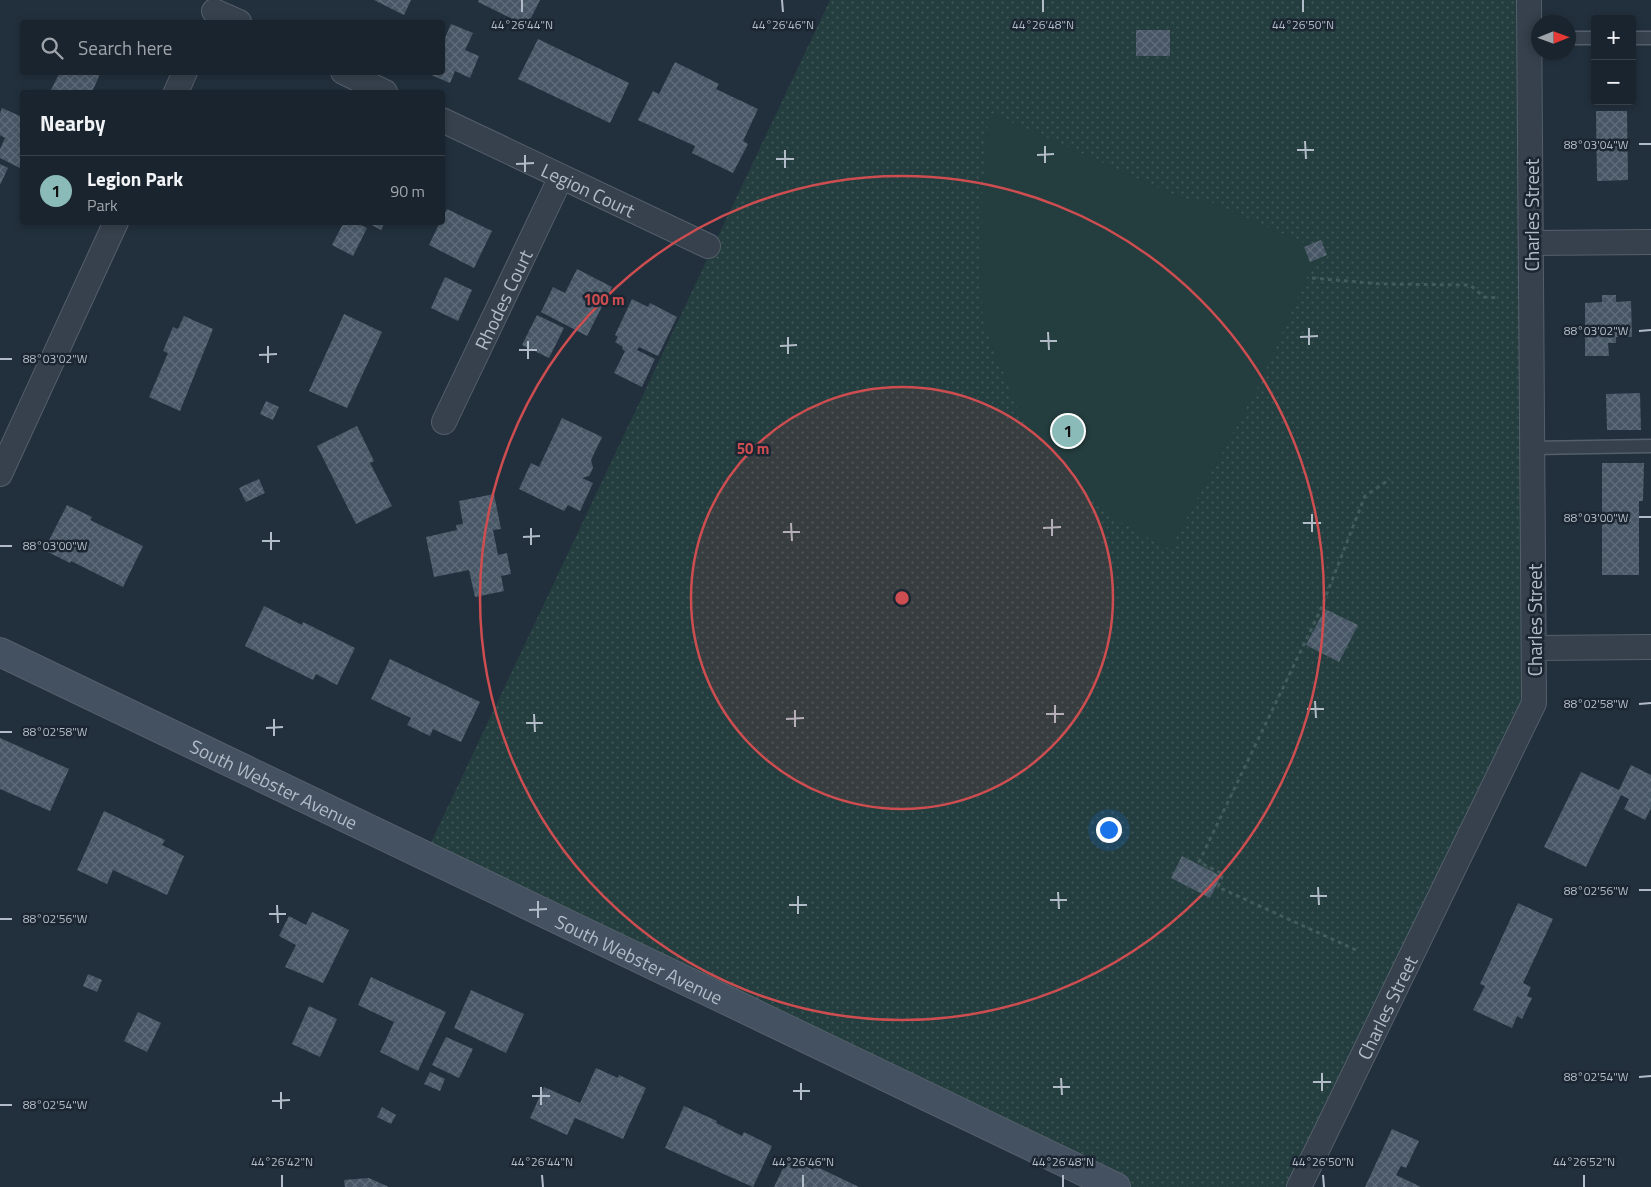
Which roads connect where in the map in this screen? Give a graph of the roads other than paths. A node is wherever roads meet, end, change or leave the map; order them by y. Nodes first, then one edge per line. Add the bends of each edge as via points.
1 (1529, 0) edge
2 (214, 11) edge
3 (1531, 16) edge
4 (234, 20) edge
5 (1576, 38) edge
6 (1591, 38) edge
7 (1636, 38) edge
8 (1651, 38) edge
9 (1534, 60) edge
10 (184, 75) edge
11 (349, 75) edge
12 (177, 90) edge
13 (381, 90) edge
14 (445, 121) edge
15 (561, 177) junction
16 (115, 225) edge
17 (1651, 242) edge
18 (1531, 243) junction
19 (708, 246) dead end
20 (444, 422) dead end
21 (1651, 446) edge
22 (1532, 448) junction
23 (0, 474) edge
24 (1651, 647) edge
25 (1534, 648) junction
26 (0, 652) edge
27 (1116, 1187) edge
28 (1299, 1187) edge

1 - 3 street, Charles Street
2 - 4 street
5 - 6 lane
7 - 8 lane
9 - 18 street, Charles Street
10 - 12 street
11 - 13 street
14 - 15 street, Legion Court
15 - 19 street, Legion Court
15 - 20 street, Rhodes Court
16 - 23 street
17 - 18 street
18 - 22 street, Charles Street
21 - 22 lane
22 - 25 street, Charles Street
24 - 25 street
25 - 28 street, Charles Street via 1534,703
26 - 27 street, South Webster Avenue

